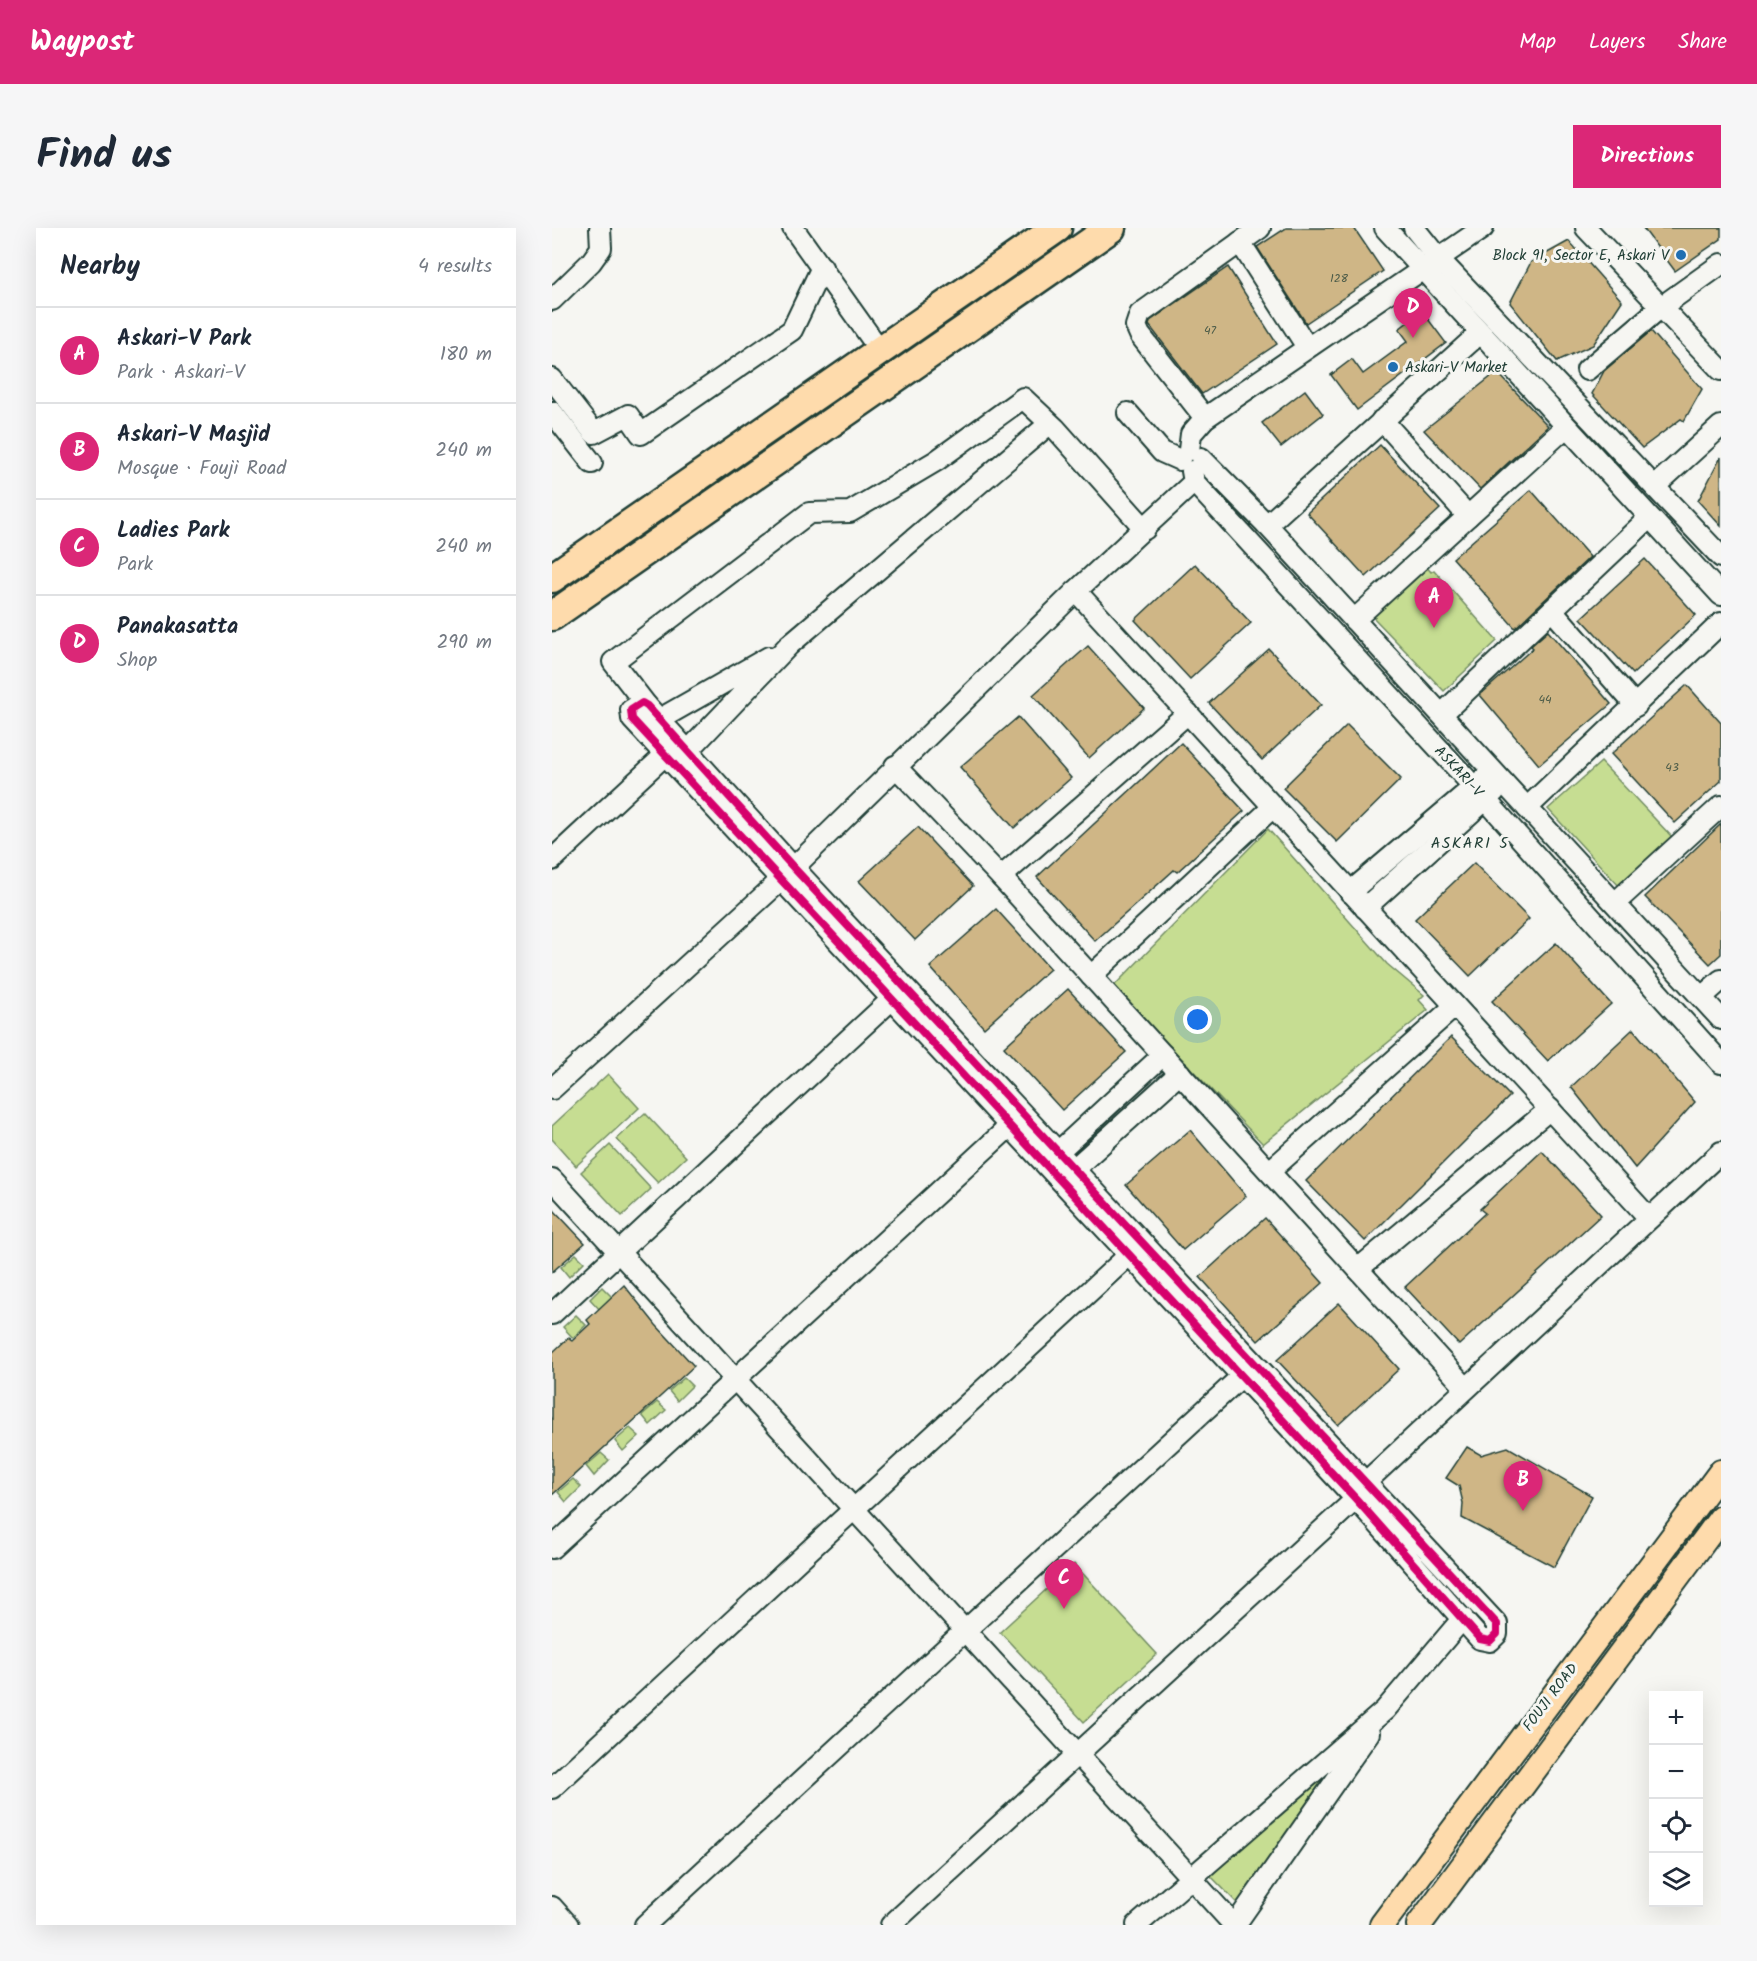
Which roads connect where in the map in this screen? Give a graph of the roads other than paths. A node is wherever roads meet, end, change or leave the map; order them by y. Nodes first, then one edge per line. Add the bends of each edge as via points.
1 (601, 228) edge
2 (793, 228) edge
3 (1057, 228) edge
4 (1111, 228) edge
5 (1260, 228) edge
6 (1385, 228) edge
7 (1414, 228) edge
8 (1483, 228) edge
9 (1586, 228) edge
10 (1240, 242) junction
11 (1438, 258) junction
12 (1721, 264) edge
13 (822, 267) junction
14 (1421, 269) junction
15 (552, 300) edge
16 (1661, 307) junction
17 (1480, 333) junction
18 (1307, 346) junction
19 (879, 350) junction
20 (1587, 370) dead end
21 (1721, 370) edge
22 (552, 379) edge
23 (552, 412) edge
24 (1128, 413) dead end
25 (1205, 418) junction
26 (1382, 420) junction
27 (1048, 425) junction
28 (1721, 426) edge
29 (1566, 427) junction
30 (592, 462) dead end
31 (1191, 464) junction
32 (1656, 485) junction
33 (1468, 516) junction
34 (1649, 518) junction
35 (1267, 525) junction
36 (1145, 529) junction
37 (1721, 557) edge
38 (552, 578) edge
39 (1076, 591) junction
40 (1721, 596) edge
41 (1552, 610) junction
42 (552, 616) edge
43 (1354, 620) junction
44 (1721, 622) edge
45 (789, 645) junction
46 (1636, 706) junction
47 (654, 712) junction
48 (1188, 714) junction
49 (1442, 714) junction
50 (689, 750) junction
51 (665, 755) junction
52 (896, 765) junction
53 (1498, 777) junction
54 (1480, 794) junction
55 (1721, 806) edge
56 (1274, 807) junction
57 (1527, 808) junction
58 (552, 860) edge
59 (787, 874) junction
60 (1001, 877) junction
61 (1350, 892) junction
62 (1615, 903) junction
63 (1365, 908) junction
64 (1091, 976) junction
65 (1721, 980) edge
66 (1702, 998) junction
67 (891, 1000) junction
68 (1455, 1006) junction
69 (1721, 1018) edge
70 (1163, 1055) junction
71 (1721, 1063) edge
72 (1180, 1073) junction
73 (552, 1089) edge
74 (1550, 1109) junction
75 (1009, 1127) junction
76 (1721, 1152) edge
77 (1067, 1160) junction
78 (1270, 1172) junction
79 (1052, 1174) junction
80 (552, 1179) edge
81 (1649, 1218) junction
82 (618, 1253) junction
83 (1128, 1256) junction
84 (1358, 1269) junction
85 (552, 1314) edge
86 (1242, 1376) junction
87 (736, 1381) junction
88 (1466, 1388) junction
89 (1721, 1472) edge
90 (1366, 1482) junction
91 (1356, 1499) junction
92 (853, 1509) junction
93 (1721, 1518) edge
94 (552, 1548) edge
95 (1463, 1618) junction
96 (965, 1631) junction
97 (1385, 1710) junction
98 (1077, 1755) junction
99 (552, 1788) edge
100 (1190, 1876) junction
101 (552, 1907) edge
102 (568, 1925) edge
103 (645, 1925) edge
104 (891, 1925) edge
105 (1137, 1925) edge
106 (1234, 1925) edge
107 (1382, 1925) edge
108 (1419, 1925) edge

1 - 15 street via 601,248
2 - 13 street
3 - 19 highway
4 - 42 highway
5 - 10 street
6 - 14 street
7 - 11 street
8 - 11 street
9 - 16 street
10 - 18 street
10 - 25 street via 1140,314 1136,326
11 - 14 street
11 - 32 street
12 - 16 street
13 - 19 street
13 - 22 street via 792,330 641,434 628,415 594,433
14 - 17 street
14 - 18 street
16 - 20 street
16 - 21 street
17 - 26 street
17 - 29 street
18 - 25 street
19 - 38 highway
23 - 30 street
24 - 31 street via 1162,452
25 - 31 street via 1191,434
26 - 33 street
26 - 35 street
27 - 36 street via 1055,428
27 - 45 street
27 - 47 street via 1023,398 936,461 850,512 809,513 613,662
28 - 32 street
29 - 33 street
29 - 34 street
31 - 35 street, ASKARI-V
31 - 36 street
31 - 54 street, ASKARI-V
32 - 37 street
33 - 43 street
34 - 40 street
34 - 41 street
35 - 43 street, ASKARI-V
36 - 39 street
39 - 48 street
39 - 52 street
41 - 46 street
41 - 49 street
43 - 49 street, ASKARI-V
44 - 46 street
45 - 47 street
45 - 50 street
46 - 57 street
47 - 50 street
47 - 51 street via 637,704 630,714
48 - 56 street
48 - 60 street
49 - 53 street, ASKARI-V
50 - 59 street
51 - 58 street
51 - 59 street
52 - 59 street
52 - 60 street
53 - 54 street
53 - 57 street, ASKARI-V
54 - 61 street
54 - 63 street
54 - 71 street, ASKARI-V
55 - 62 street
56 - 61 street
56 - 64 street
57 - 62 street, ASKARI-V
59 - 67 street
59 - 73 street
59 - 77 street
60 - 64 street
61 - 63 street
62 - 66 street, ASKARI-V
63 - 68 street
64 - 70 street
65 - 66 street
66 - 69 street, ASKARI-V
67 - 75 street
67 - 82 street
68 - 74 street
68 - 78 street
70 - 72 street
70 - 77 street
72 - 77 street
72 - 78 street
74 - 81 street
74 - 84 street
75 - 79 street
75 - 87 street
76 - 81 street
77 - 79 street
77 - 90 street
78 - 84 street
79 - 83 street
80 - 82 street
81 - 88 street
82 - 85 street
82 - 87 street
83 - 86 street
83 - 92 street
84 - 88 street
86 - 91 street
86 - 96 street
87 - 92 street
87 - 94 street
88 - 90 street
89 - 107 main road, FOUJI ROAD
90 - 91 street
90 - 95 street via 1497,1624 1497,1634 1485,1642
91 - 95 street
91 - 98 street
92 - 96 street
92 - 99 street
93 - 108 main road, FOUJI ROAD
95 - 97 street
96 - 98 street
96 - 103 street
97 - 100 street
97 - 106 street
98 - 100 street
98 - 104 street
100 - 105 street
100 - 106 street
101 - 102 street

